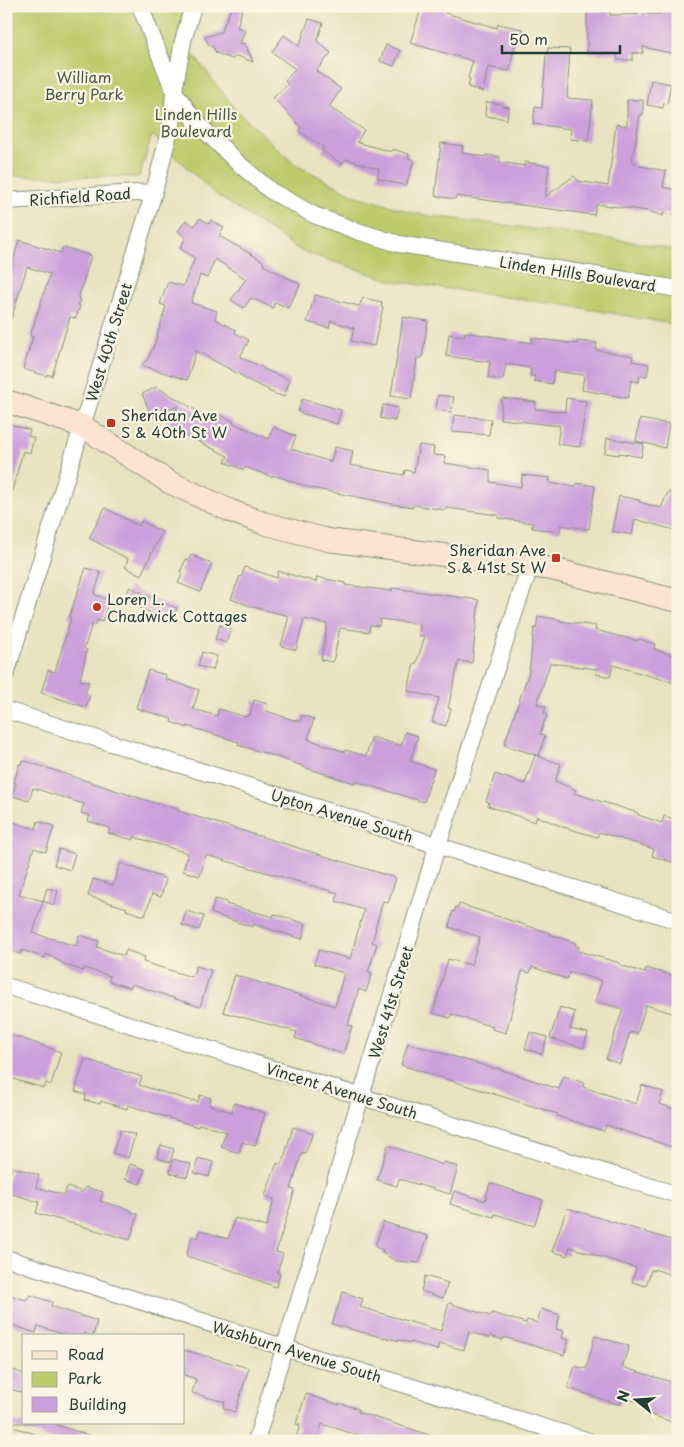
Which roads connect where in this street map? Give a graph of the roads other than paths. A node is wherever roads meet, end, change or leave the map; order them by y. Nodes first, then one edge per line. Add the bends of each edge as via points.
1 (140, 6) edge
2 (193, 6) edge
3 (174, 91) junction
4 (154, 192) junction
5 (6, 201) edge
6 (678, 290) edge
7 (6, 401) edge
8 (82, 426) junction
9 (530, 566) junction
10 (678, 601) edge
11 (13, 627) edge
12 (6, 674) edge
13 (6, 710) edge
14 (439, 846) junction
15 (678, 920) edge
16 (6, 986) edge
17 (361, 1096) junction
18 (678, 1195) edge
19 (6, 1258) edge
20 (284, 1347) junction
21 (256, 1441) edge
22 (589, 1441) edge

1 - 3 street, Linden Hills Boulevard
2 - 3 street, West 40th Street
3 - 4 street, West 40th Street via 172,121
3 - 6 street, Linden Hills Boulevard via 195,121 238,163 271,191 314,215 399,244
4 - 5 street, Richfield Road
4 - 8 street, West 40th Street
7 - 8 street
8 - 9 street via 169,482 263,523 328,540
8 - 11 street, West 40th Street
9 - 10 street
9 - 14 street, West 41st Street
11 - 12 street, West 40th Street
13 - 14 street, Upton Avenue South
14 - 15 street, Upton Avenue South
14 - 17 street, West 41st Street
16 - 17 street, Vincent Avenue South
17 - 18 street, Vincent Avenue South
17 - 20 street, West 41st Street
19 - 20 street, Washburn Avenue South
20 - 21 street, West 41st Street
20 - 22 street, Washburn Avenue South

